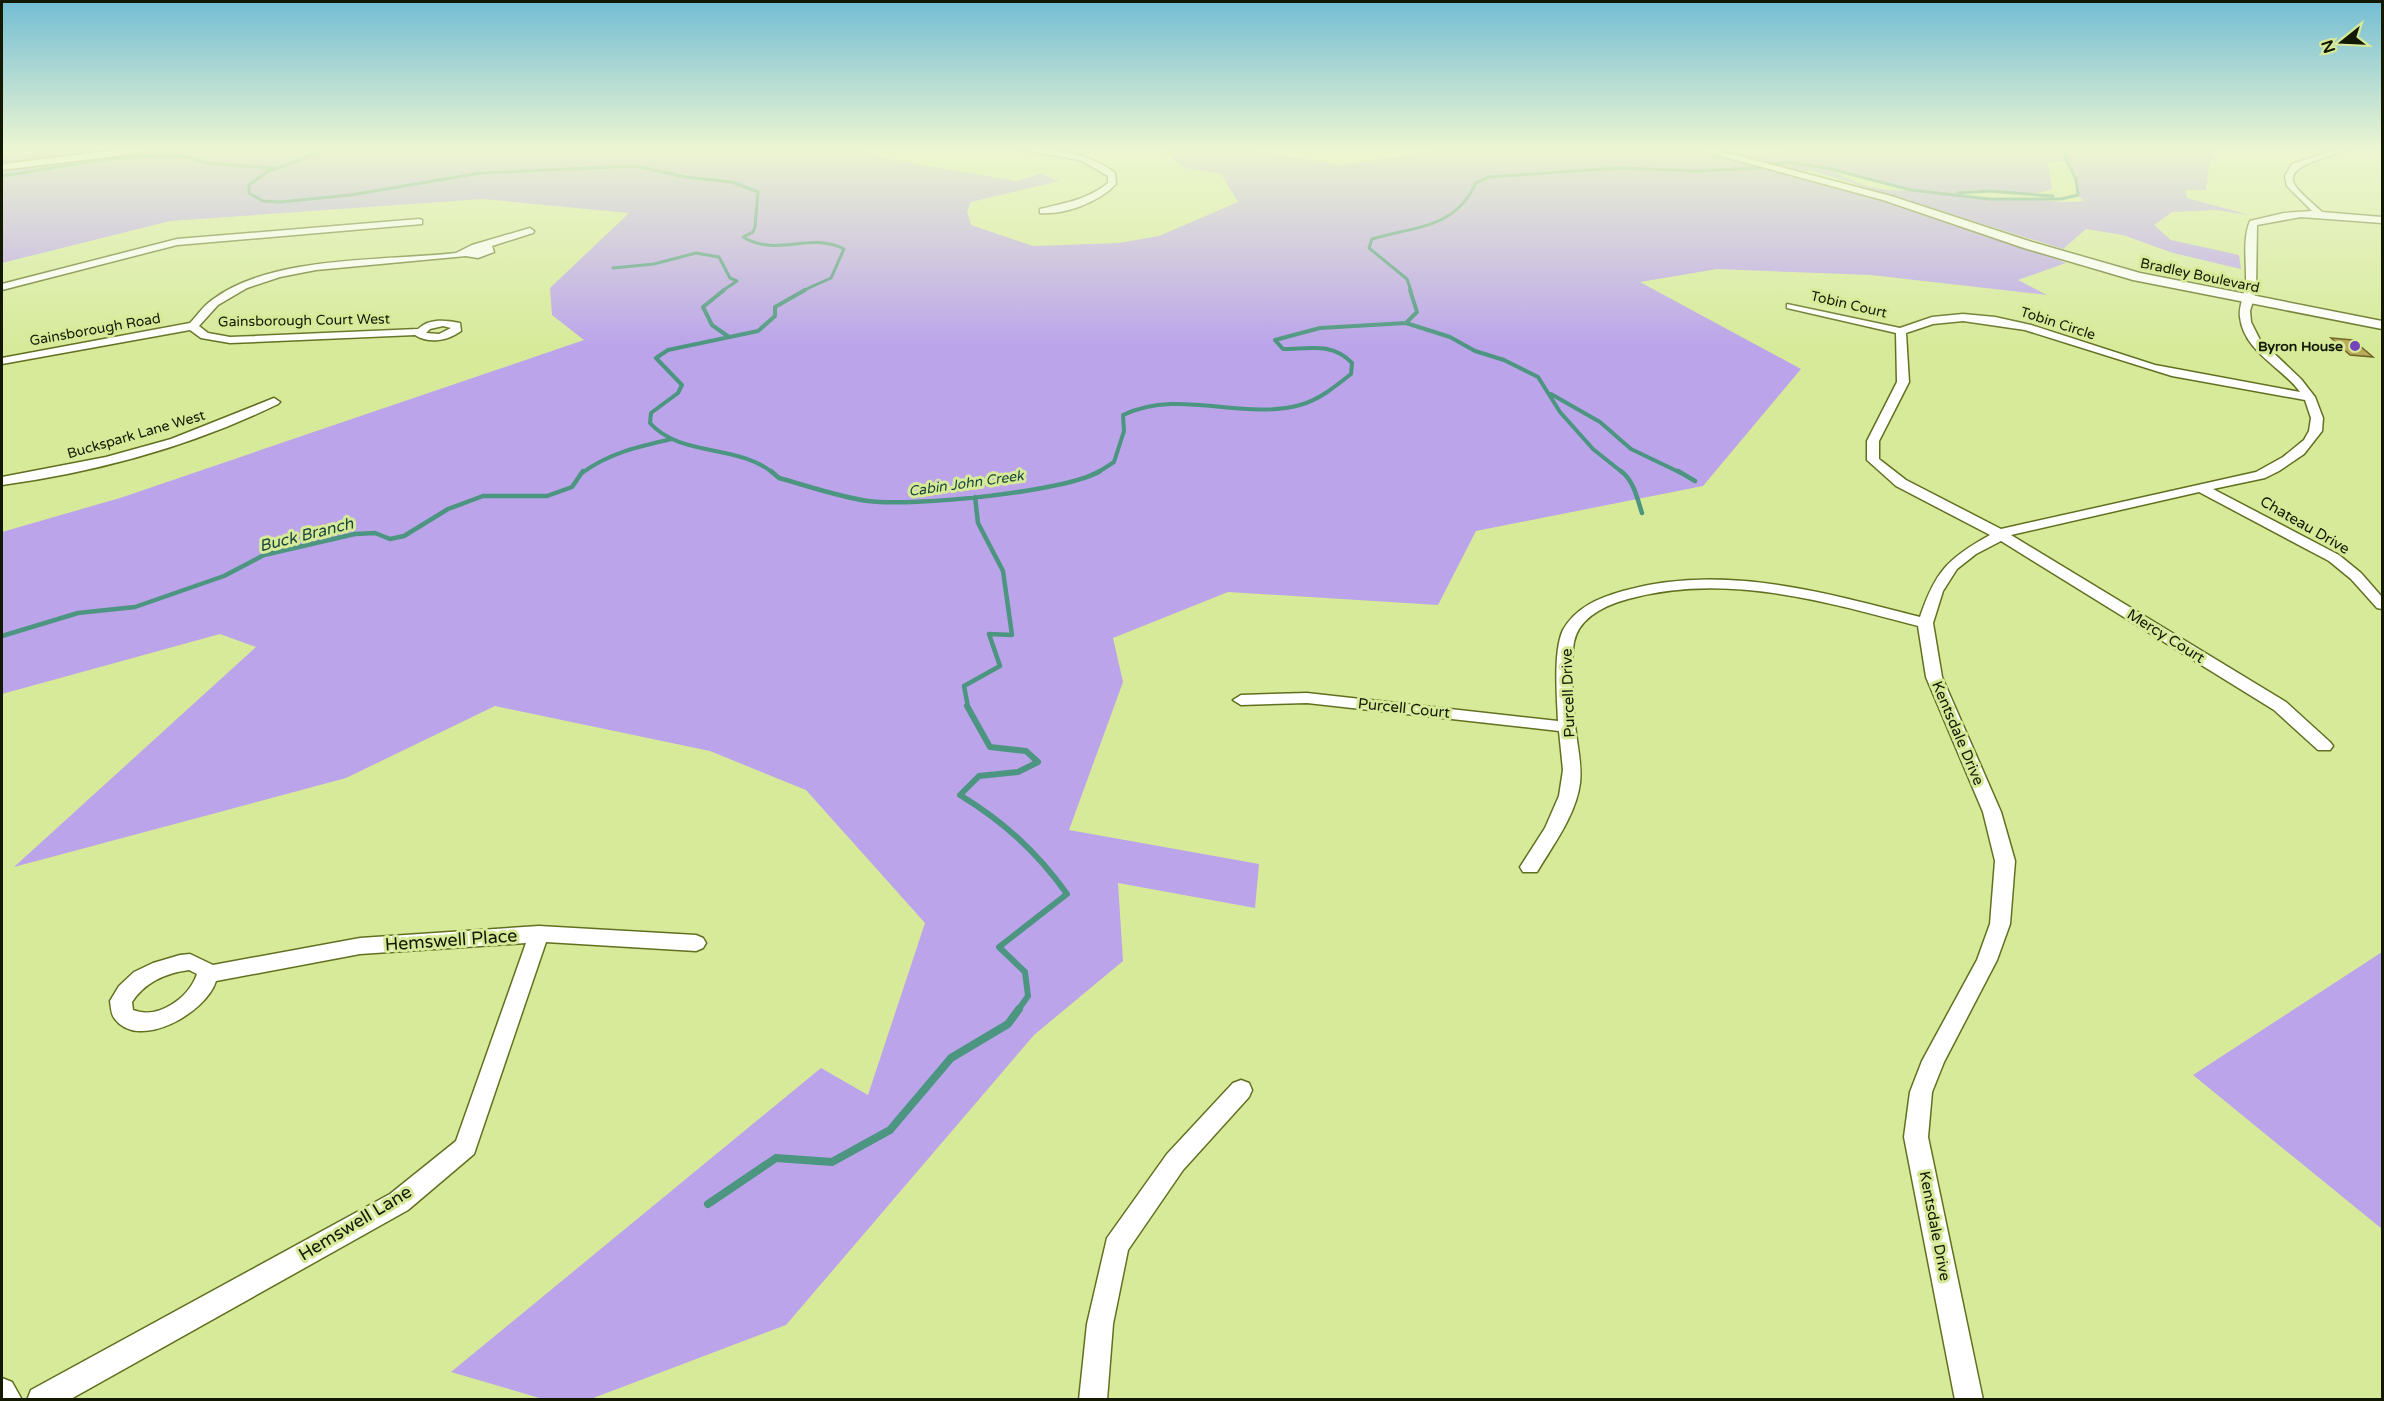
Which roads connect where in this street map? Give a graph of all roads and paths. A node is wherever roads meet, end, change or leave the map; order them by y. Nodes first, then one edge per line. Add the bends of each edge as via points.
1 (1942, 215) edge
2 (2305, 215) edge
3 (2325, 215) edge
4 (2382, 220) edge
5 (419, 222) dead end
6 (530, 231) dead end
7 (2, 287) edge
8 (2248, 300) junction
9 (1791, 306) dead end
10 (2382, 325) edge
11 (193, 326) junction
12 (1901, 331) junction
13 (419, 332) dead end
14 (2, 361) edge
15 (2309, 397) junction
16 (274, 402) dead end
17 (2, 481) edge
18 (2201, 488) junction
19 (2001, 535) junction
20 (2382, 605) edge
21 (1925, 623) junction
22 (1241, 700) dead end
23 (1567, 727) junction
24 (2324, 746) dead end
25 (1530, 867) dead end
26 (540, 934) junction
27 (696, 943) dead end
28 (207, 974) dead end
29 (1241, 1090) dead end
30 (2, 1392) edge
31 (8, 1400) edge
32 (41, 1400) edge
33 (1093, 1400) edge
34 (1969, 1400) edge

1 - 8 main road, Bradley Boulevard via 2080,262
2 - 8 street, Kentsdale Drive via 2253,223 2248,241 2252,294
3 - 4 street
5 - 7 street via 177,242
6 - 11 street via 466,249 462,255 315,268 263,278 225,294
8 - 10 main road, Bradley Boulevard
8 - 15 street, Kentsdale Drive via 2244,317 2252,336
9 - 12 street, Tobin Court
11 - 13 street, Gainsborough Court West via 196,333 205,337 230,340
11 - 14 street, Gainsborough Road
12 - 15 street, Tobin Circle via 1933,320 1987,320 2022,326 2179,375
12 - 19 street via 1903,382 1873,441 1873,460 1900,483
15 - 18 street, Kentsdale Drive via 2316,429 2313,441 2304,450 2260,475
16 - 17 street, Buckspark Lane West via 243,418 154,447 80,467
18 - 19 street, Kentsdale Drive via 2043,520
18 - 20 street, Chateau Drive via 2334,558
19 - 21 street, Kentsdale Drive via 1952,566 1936,591
19 - 24 street, Mercy Court via 2280,706
21 - 23 street, Purcell Drive via 1755,586 1710,582 1632,592 1592,608 1576,621 1571,631 1566,642
21 - 34 street, Kentsdale Drive via 1934,677 1992,812 2005,861 2000,924 1987,960 1933,1061 1921,1092 1917,1137
22 - 23 street, Purcell Court via 1307,698
23 - 25 street, Purcell Drive via 1572,755 1570,786 1556,825
26 - 27 street, Hemswell Place
26 - 28 street, Hemswell Place via 360,946
26 - 32 street, Hemswell Lane via 466,1147 399,1202
29 - 33 street via 1175,1162 1116,1246 1100,1324
30 - 31 street

